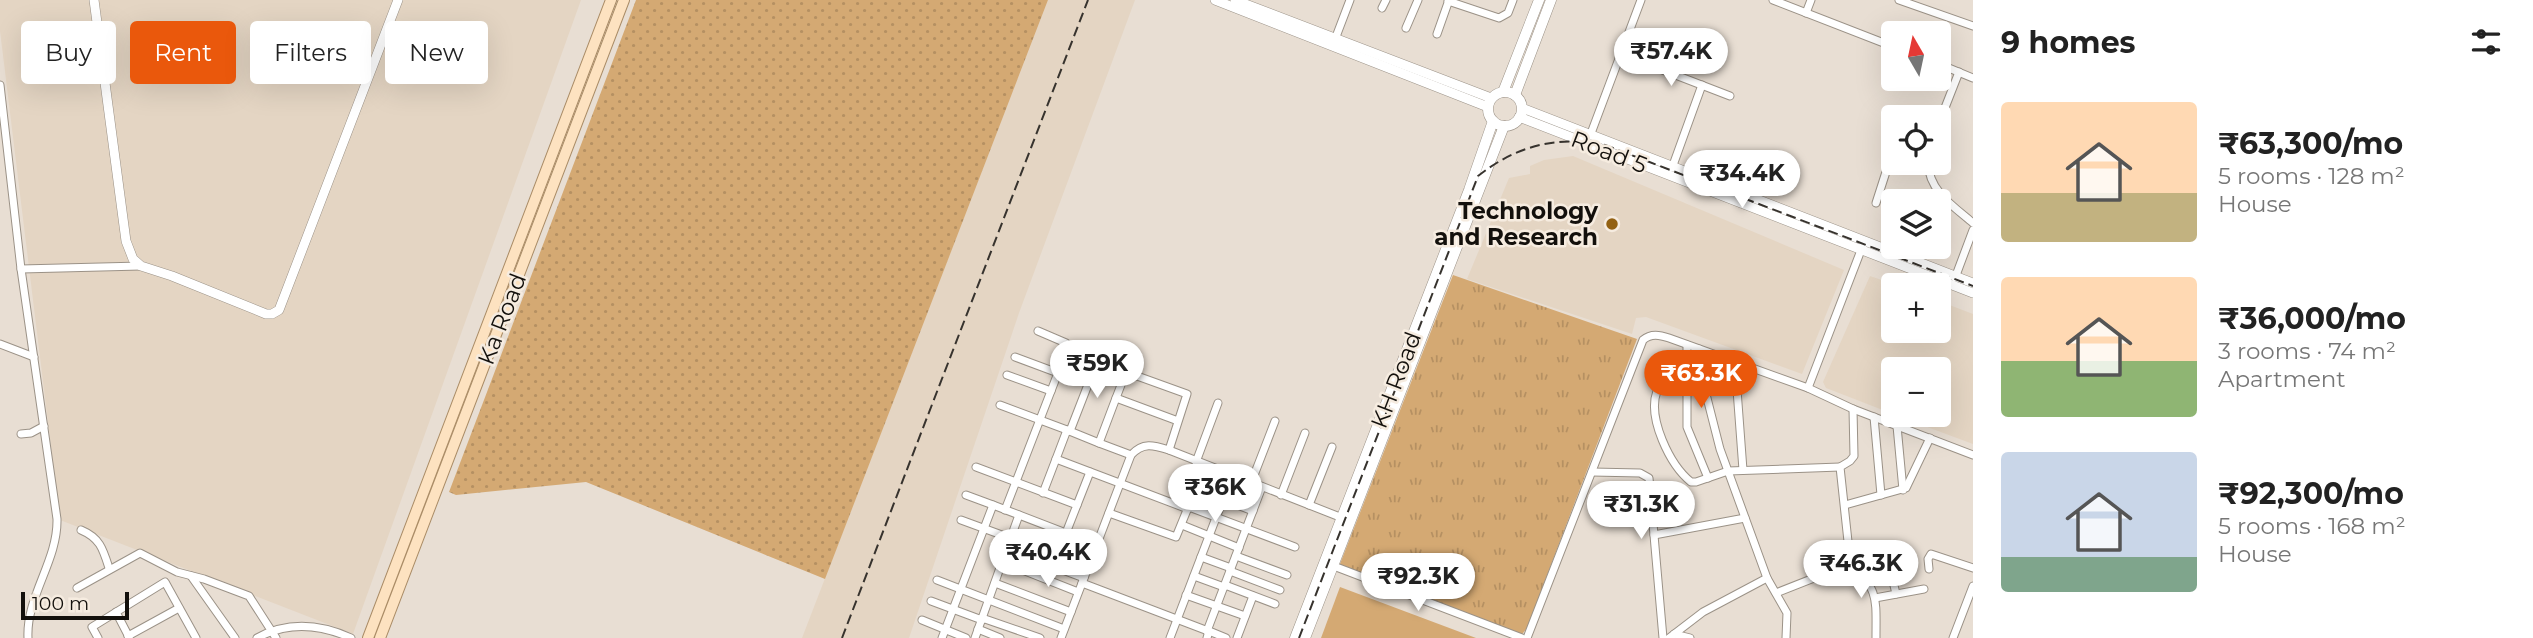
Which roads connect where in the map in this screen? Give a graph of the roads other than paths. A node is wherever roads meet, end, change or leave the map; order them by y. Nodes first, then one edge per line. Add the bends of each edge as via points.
1 (94, 0) edge
2 (398, 0) edge
3 (611, 0) edge
4 (624, 0) edge
5 (1215, 0) edge
6 (1235, 0) edge
7 (1350, 0) edge
8 (1418, 0) edge
9 (1513, 0) edge
10 (1539, 0) edge
11 (1550, 0) edge
12 (1641, 0) edge
13 (1773, 0) edge
14 (1811, 0) edge
15 (1899, 0) edge
16 (1449, 1) edge
17 (1806, 13) junction
18 (1973, 26) edge
19 (1406, 28) dead end
20 (1437, 34) dead end
21 (1334, 42) junction
22 (1881, 42) edge
23 (597, 54) junction
24 (1621, 54) junction
25 (1951, 69) edge
26 (1959, 72) junction
27 (1973, 78) edge
28 (0, 85) edge
29 (1702, 85) junction
30 (1503, 92) junction
31 (1515, 95) junction
32 (1731, 96) dead end
33 (1489, 103) junction
34 (1946, 105) edge
35 (1521, 113) junction
36 (1493, 121) junction
37 (1504, 126) junction
38 (1590, 136) junction
39 (1672, 168) junction
40 (1885, 175) edge
41 (1929, 175) edge
42 (1876, 203) dead end
43 (1973, 223) edge
44 (1973, 230) edge
45 (1863, 245) junction
46 (141, 266) junction
47 (21, 269) junction
48 (1954, 280) junction
49 (1973, 283) edge
50 (1973, 293) edge
51 (499, 312) junction
52 (1038, 331) dead end
53 (0, 344) edge
54 (1687, 345) junction
55 (1699, 349) junction
56 (34, 357) junction
57 (1015, 357) dead end
58 (1098, 359) dead end
59 (1735, 363) junction
60 (1058, 373) junction
61 (1007, 375) dead end
62 (1687, 387) junction
63 (1808, 388) junction
64 (1051, 391) junction
65 (1116, 398) junction
66 (1219, 403) dead end
67 (1000, 405) dead end
68 (1853, 409) junction
69 (1874, 417) junction
70 (1040, 420) junction
71 (1881, 420) edge
72 (1178, 421) junction
73 (1275, 421) dead end
74 (44, 426) junction
75 (1897, 427) edge
76 (1900, 427) edge
77 (1069, 431) junction
78 (1305, 433) dead end
79 (21, 434) dead end
80 (1930, 438) junction
81 (1099, 443) junction
82 (1332, 447) dead end
83 (1168, 450) junction
84 (1131, 455) junction
85 (1973, 455) edge
86 (1056, 459) junction
87 (1196, 462) junction
88 (1205, 466) junction
89 (976, 467) dead end
90 (1840, 467) junction
91 (1743, 470) junction
92 (1728, 471) junction
93 (1090, 472) junction
94 (1592, 472) junction
95 (1232, 476) junction
96 (1708, 478) junction
97 (1016, 482) junction
98 (1251, 483) junction
99 (1120, 484) junction
100 (1262, 487) junction
101 (1196, 489) junction
102 (1903, 490) junction
103 (1043, 493) junction
104 (966, 495) dead end
105 (1281, 495) junction
106 (1881, 495) junction
107 (1223, 500) junction
108 (993, 505) junction
109 (1309, 505) junction
110 (1845, 505) junction
111 (1077, 506) junction
112 (1189, 508) junction
113 (1005, 510) junction
114 (1253, 511) junction
115 (1109, 513) junction
116 (1019, 515) junction
117 (1217, 517) junction
118 (1745, 518) junction
119 (1346, 519) junction
120 (961, 520) dead end
121 (1182, 525) junction
122 (985, 529) junction
123 (1246, 529) junction
124 (81, 530) dead end
125 (1066, 533) junction
126 (1012, 535) junction
127 (1654, 536) junction
128 (1209, 537) junction
129 (1097, 545) junction
130 (1295, 547) dead end
131 (1850, 549) junction
132 (1006, 551) junction
133 (1237, 552) junction
134 (1201, 557) junction
135 (1850, 560) junction
136 (1090, 561) junction
137 (1002, 562) junction
138 (1328, 564) junction
139 (109, 568) junction
140 (1973, 568) edge
141 (1928, 569) dead end
142 (1230, 570) junction
143 (191, 575) junction
144 (1287, 575) dead end
145 (1194, 576) junction
146 (1767, 578) junction
147 (937, 580) dead end
148 (1083, 581) junction
149 (995, 583) junction
150 (1225, 586) junction
151 (1973, 586) edge
152 (77, 588) dead end
153 (962, 588) junction
154 (1924, 589) dead end
155 (1280, 590) dead end
156 (1079, 592) junction
157 (1776, 593) junction
158 (1896, 594) junction
159 (1186, 595) junction
160 (1253, 596) junction
161 (1875, 598) junction
162 (931, 601) dead end
163 (988, 601) junction
164 (1275, 604) dead end
165 (1216, 606) junction
166 (179, 608) junction
167 (953, 608) junction
168 (116, 612) junction
169 (1071, 612) junction
170 (1245, 616) junction
171 (982, 619) junction
172 (1177, 619) junction
173 (922, 620) dead end
174 (978, 629) junction
175 (1064, 629) junction
176 (271, 630) junction
177 (1208, 633) edge
178 (944, 634) edge
179 (1671, 636) edge
180 (129, 637) edge
181 (194, 637) edge
182 (28, 638) edge
183 (98, 638) edge
184 (235, 638) edge
185 (257, 638) edge
186 (276, 638) edge
187 (351, 638) edge
188 (368, 638) edge
189 (380, 638) edge
190 (966, 638) edge
191 (975, 638) edge
192 (1000, 638) edge
193 (1040, 638) edge
194 (1061, 638) edge
195 (1170, 638) edge
196 (1226, 638) edge
197 (1237, 638) edge
198 (1295, 638) edge
199 (1305, 638) edge
200 (1525, 638) edge
201 (1663, 638) edge
202 (1690, 638) edge
203 (1786, 638) edge
204 (1876, 638) edge
205 (1953, 638) edge

1 - 46 street via 127,241 133,259
2 - 46 street via 279,310 266,314
3 - 23 main road, Ka Road
4 - 23 main road, Ka Road
5 - 21 street
6 - 21 street
7 - 21 street
8 - 19 street
9 - 16 street via 1499,18
10 - 30 main road
11 - 31 main road
12 - 24 street
13 - 17 street
14 - 17 street
15 - 18 street
16 - 20 street
17 - 22 street
21 - 33 street
23 - 51 main road, Ka Road
24 - 29 street
24 - 38 street
25 - 26 street
26 - 27 street
26 - 34 street
28 - 47 street
29 - 32 street
29 - 39 street
30 - 31 main road
30 - 33 main road
31 - 35 main road
33 - 36 main road
35 - 37 main road via 1513,124
35 - 38 street, Road 5
35 - 45 street, Road 5
36 - 37 main road
36 - 119 main road, KH Road
37 - 119 main road, KH Road
38 - 39 street, Road 5
39 - 45 street, Road 5
40 - 42 street
41 - 43 street via 1934,188
44 - 48 street
45 - 48 street, Road 5
45 - 63 street
46 - 47 street
47 - 56 street
48 - 49 street, Road 5
48 - 50 street, Road 5
51 - 188 main road, Ka Road
51 - 189 main road, Ka Road
52 - 60 street via 1068,344
53 - 56 street
54 - 55 street
54 - 62 street
54 - 94 street via 1653,335 1643,340
55 - 59 street
55 - 92 street via 1708,406
56 - 74 street
57 - 60 street
58 - 77 street
59 - 63 street
59 - 91 street
60 - 64 street
61 - 64 street
62 - 96 street via 1687,427
62 - 96 street via 1657,391 1658,433 1688,480
63 - 68 street
64 - 70 street
65 - 72 street
65 - 72 street via 1126,372 1141,375 1187,394
65 - 81 street
66 - 87 street
67 - 70 street
68 - 69 street
68 - 90 street via 1854,456
69 - 71 street
69 - 106 street
70 - 77 street
70 - 97 street
72 - 83 street
73 - 98 street
74 - 79 street
74 - 182 street via 57,532 30,614
75 - 102 street
76 - 80 street
77 - 81 street
77 - 86 street
78 - 105 street
80 - 85 street
80 - 102 street
81 - 84 street
82 - 109 street
83 - 84 street via 1147,444
83 - 87 street
84 - 99 street
86 - 93 street
86 - 103 street
87 - 88 street
88 - 95 street
88 - 101 street
89 - 97 street
90 - 91 street
90 - 110 street
91 - 92 street
92 - 96 street
92 - 118 street
93 - 99 street
93 - 111 street
94 - 127 street via 1646,474
94 - 200 street
95 - 98 street
95 - 107 street
97 - 103 street
97 - 113 street
98 - 100 street
99 - 112 street
99 - 115 street
100 - 105 street
100 - 114 street
101 - 107 street
101 - 112 street
102 - 106 street
103 - 111 street
104 - 108 street
105 - 109 street
106 - 110 street
107 - 114 street
107 - 117 street
108 - 113 street
108 - 122 street
109 - 119 street
110 - 131 street
111 - 125 street
112 - 117 street
112 - 121 street
113 - 116 street
114 - 123 street
115 - 121 street via 1172,538 1178,536
115 - 129 street
116 - 125 street
116 - 126 street
117 - 123 street
117 - 128 street
118 - 127 street
118 - 146 street
119 - 138 main road, KH Road
120 - 122 street
121 - 128 street
122 - 126 street
122 - 153 street
123 - 130 street
123 - 133 street
124 - 139 street via 100,543
125 - 129 street
126 - 132 street
126 - 136 street
127 - 201 street
128 - 133 street
128 - 134 street
129 - 136 street
131 - 135 street
131 - 158 street via 1876,554 1891,572
132 - 137 street
132 - 148 street
133 - 142 street
133 - 144 street
134 - 142 street
134 - 145 street
135 - 157 street
135 - 161 street via 1869,582
136 - 148 street
137 - 149 street
137 - 156 street
138 - 198 main road, KH Road
138 - 199 main road, KH Road
138 - 200 street
139 - 143 street via 140,553
139 - 152 street
140 - 141 street via 1931,554
142 - 150 street
142 - 155 street
143 - 176 street via 249,596
143 - 184 street
145 - 150 street
145 - 159 street
146 - 157 street
146 - 179 street via 1703,612
147 - 153 street
148 - 156 street
148 - 172 street
149 - 163 street
149 - 169 street
150 - 160 street
150 - 165 street
151 - 205 street
153 - 163 street
153 - 167 street
154 - 158 street
156 - 169 street
157 - 203 street via 1787,613
158 - 161 street
159 - 165 street
159 - 172 street
160 - 164 street
160 - 170 street
161 - 204 street
162 - 167 street
163 - 171 street
163 - 175 street
165 - 170 street
165 - 177 street
166 - 168 street via 165,582
166 - 180 street
166 - 181 street
167 - 171 street
167 - 178 street
168 - 180 street
168 - 183 street via 92,627
169 - 175 street
170 - 197 street
171 - 174 street
171 - 193 street
172 - 177 street
172 - 195 street
173 - 178 street
174 - 191 street
174 - 192 street
175 - 194 street
176 - 185 street
176 - 186 street
176 - 187 street via 313,626
177 - 196 street
178 - 190 street
179 - 202 street

